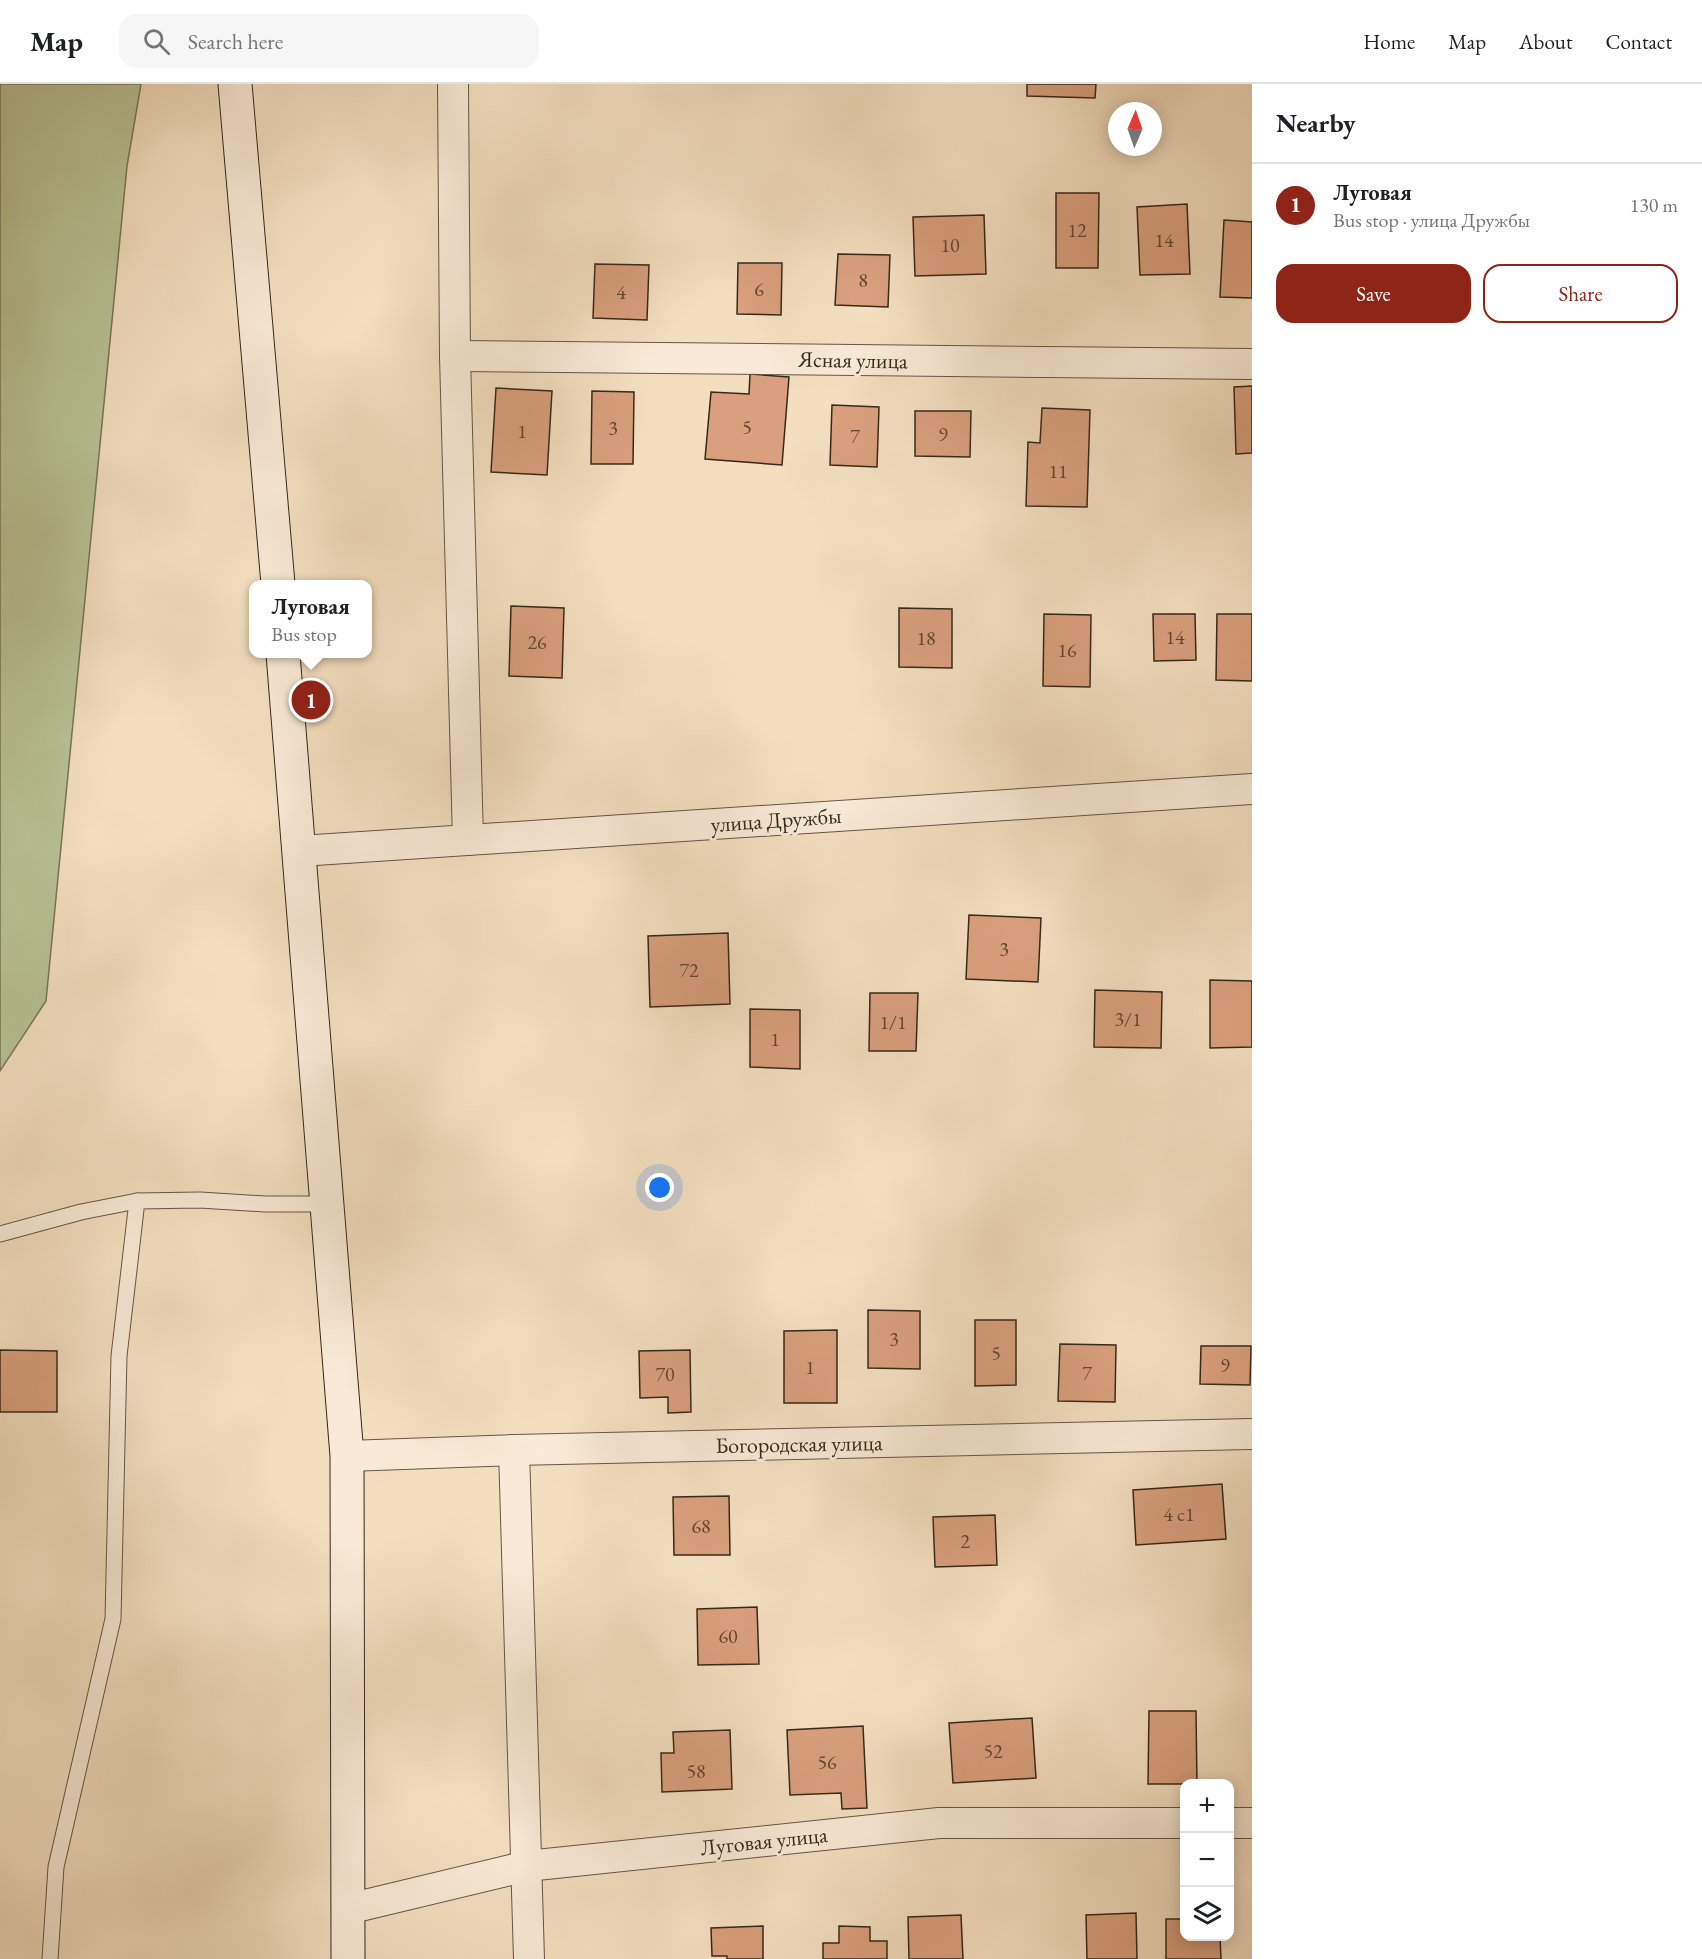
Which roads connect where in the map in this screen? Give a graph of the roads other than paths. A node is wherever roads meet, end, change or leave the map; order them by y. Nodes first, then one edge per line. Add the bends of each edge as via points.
1 (235, 84) edge
2 (453, 84) edge
3 (455, 356) junction
4 (1252, 364) edge
5 (278, 580) edge
6 (284, 658) edge
7 (1252, 789) edge
8 (468, 840) junction
9 (300, 851) junction
10 (137, 1201) junction
11 (328, 1204) junction
12 (0, 1234) edge
13 (1252, 1434) edge
14 (514, 1450) junction
15 (347, 1456) junction
16 (1180, 1823) edge
17 (1234, 1823) edge
18 (1252, 1823) edge
19 (527, 1866) junction
20 (348, 1909) junction
21 (50, 1959) edge
22 (348, 1959) edge
23 (530, 1959) edge

1 - 5 main road
2 - 3 street
3 - 4 street, Ясная улица
3 - 8 street
6 - 9 main road
7 - 8 street, улица Дружбы
8 - 9 street, улица Дружбы
9 - 11 main road
10 - 11 lane
10 - 12 lane
10 - 21 lane via 119,1356 113,1619 56,1867
11 - 15 main road
13 - 14 street, Богородская улица
14 - 15 street, Богородская улица
14 - 19 street
15 - 20 main road
16 - 19 street, Луговая улица via 939,1823
17 - 18 street
19 - 20 street, Луговая улица
19 - 23 street
20 - 22 main road

